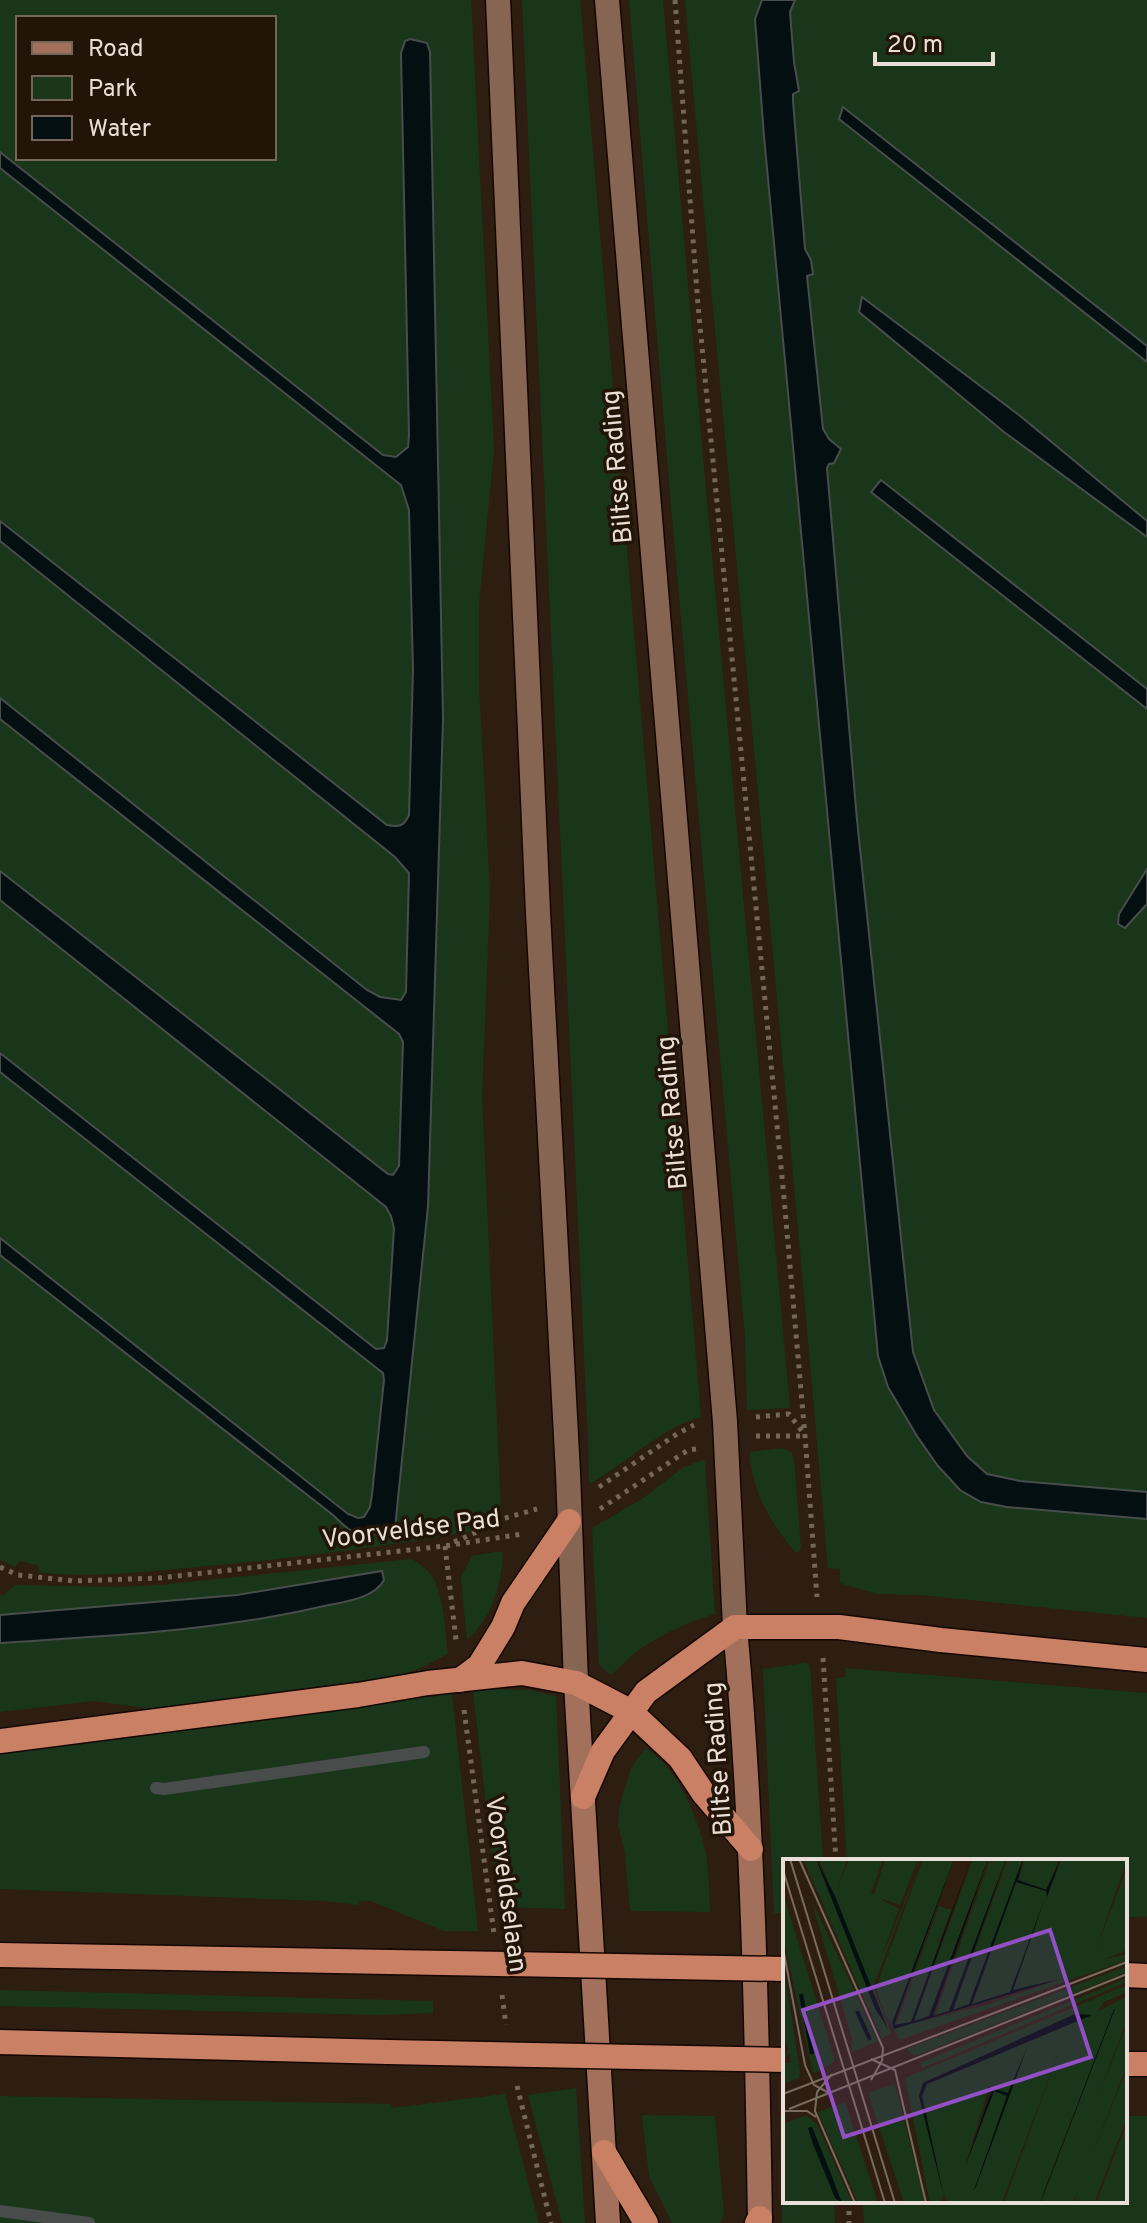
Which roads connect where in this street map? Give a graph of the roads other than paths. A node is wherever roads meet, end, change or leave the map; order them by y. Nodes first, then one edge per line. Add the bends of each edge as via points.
1 (498, 0) edge
2 (607, 0) edge
3 (569, 1510) junction
4 (735, 1627) junction
5 (1147, 1660) edge
6 (460, 1680) junction
7 (576, 1683) junction
8 (630, 1711) junction
9 (0, 1741) edge
10 (583, 1797) junction
11 (751, 1849) junction
12 (0, 1955) edge
13 (783, 1969) edge
14 (1127, 1975) edge
15 (1147, 1976) edge
16 (0, 2042) edge
17 (783, 2060) edge
18 (604, 2152) junction
19 (759, 2221) edge
20 (608, 2223) edge
21 (646, 2223) edge

1 - 3 main road
2 - 4 main road, Biltse Rading via 726,1432
3 - 6 highway via 479,1666
3 - 7 main road
4 - 5 highway via 839,1627
4 - 8 highway via 646,1692
4 - 11 main road, Biltse Rading
6 - 7 highway via 522,1673
6 - 9 highway
7 - 8 highway
7 - 10 main road
8 - 10 highway via 603,1751
8 - 11 highway via 680,1758
10 - 18 main road
11 - 19 main road, Biltse Rading
12 - 13 highway, bridge
14 - 15 highway
16 - 17 highway, bridge
18 - 20 main road
18 - 21 highway

